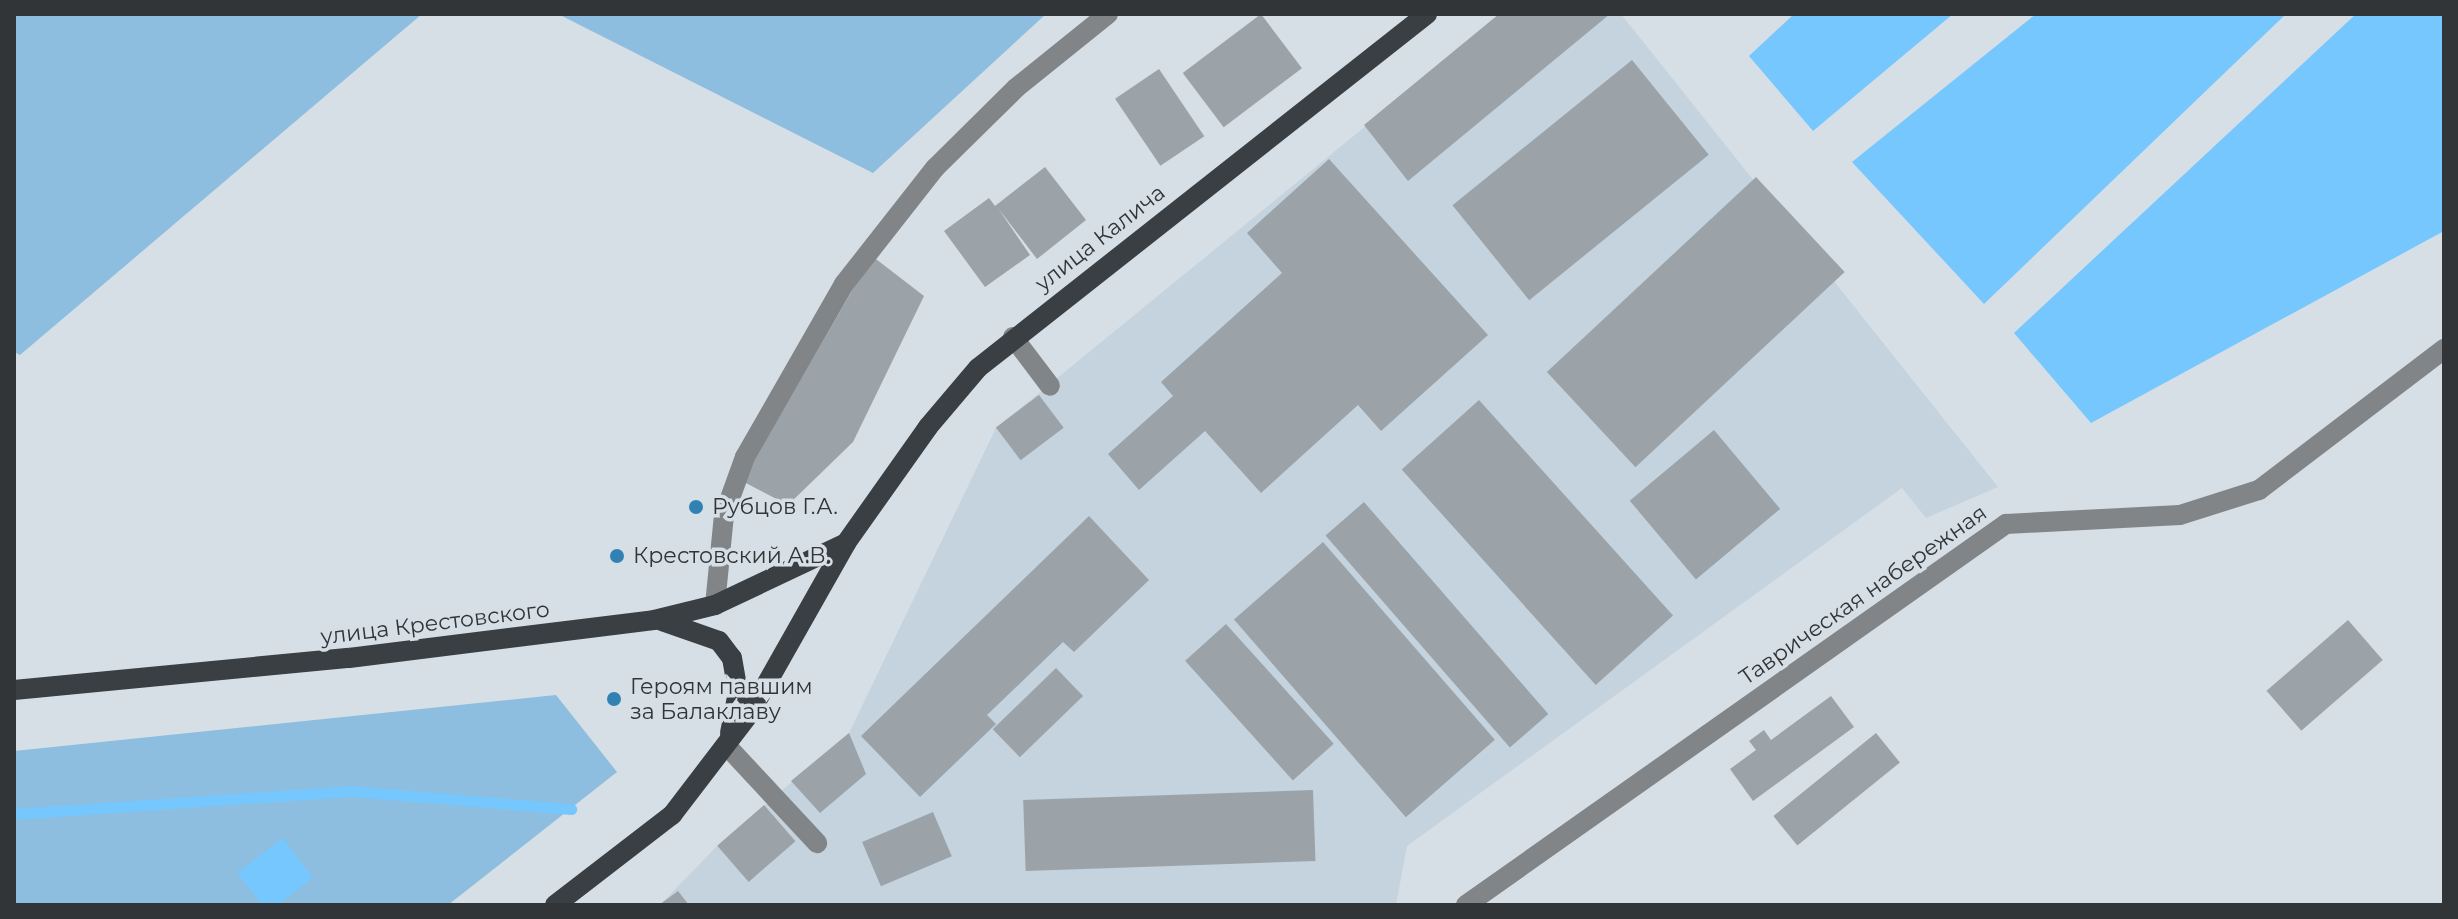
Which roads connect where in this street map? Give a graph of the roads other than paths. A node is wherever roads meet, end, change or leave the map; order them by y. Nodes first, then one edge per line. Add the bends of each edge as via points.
1 (1108, 14) edge
2 (1427, 14) edge
3 (1013, 337) junction
4 (2444, 349) edge
5 (1050, 386) dead end
6 (846, 543) junction
7 (715, 605) junction
8 (654, 620) junction
9 (14, 690) edge
10 (726, 745) junction
11 (817, 843) dead end
12 (555, 905) edge
13 (1466, 905) edge

1 - 7 street via 1016,88 935,168 844,284 745,457 724,515
2 - 3 main road, улица Калича
3 - 5 street
3 - 6 main road, улица Калича via 928,427
4 - 13 street, Таврическая набережная via 2259,490 2180,515 2006,524
6 - 7 main road, улица Крестовского
6 - 10 main road, улица Калича via 750,713
7 - 8 main road, улица Крестовского
8 - 9 main road, улица Крестовского via 349,658
8 - 10 main road via 699,631 719,641 732,658 738,692
10 - 11 street
10 - 12 main road, улица Калича via 672,815

